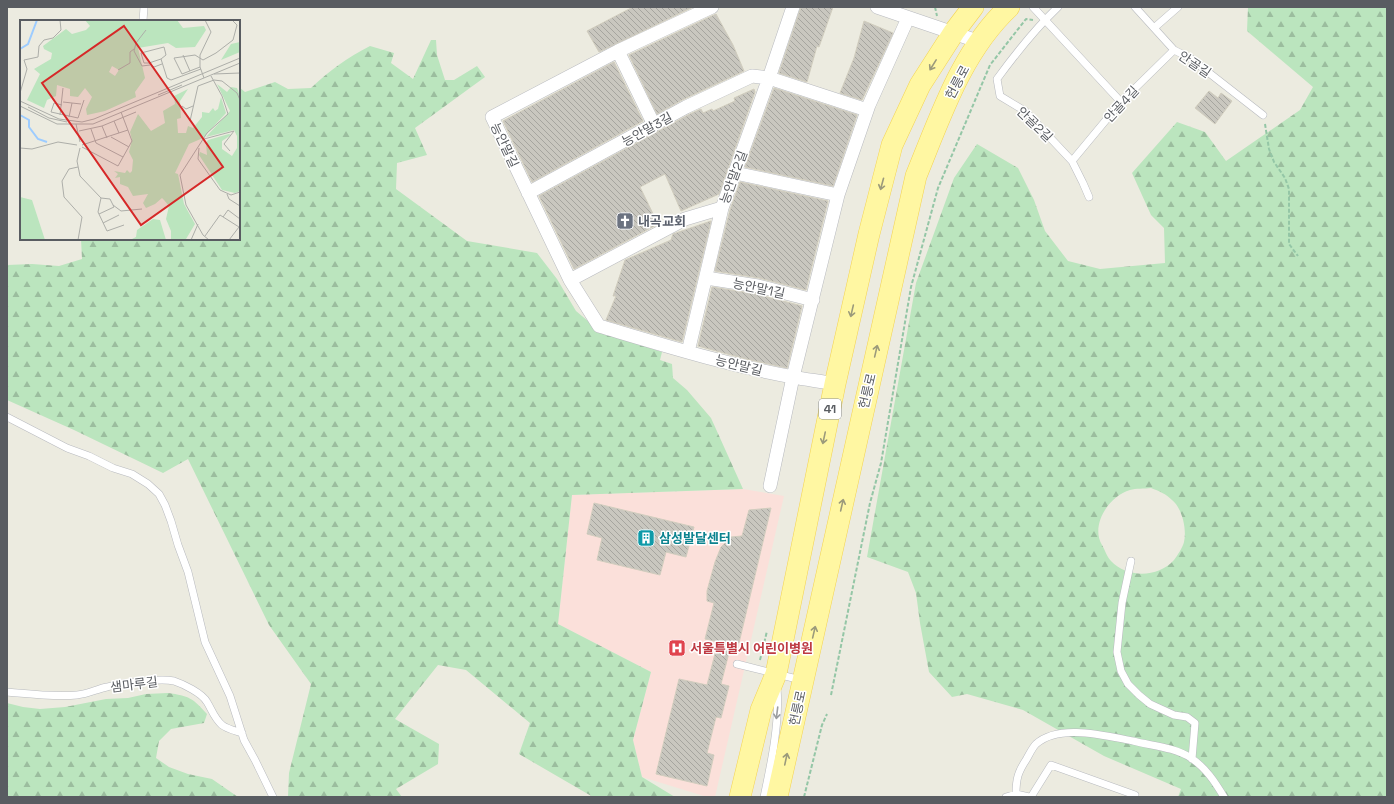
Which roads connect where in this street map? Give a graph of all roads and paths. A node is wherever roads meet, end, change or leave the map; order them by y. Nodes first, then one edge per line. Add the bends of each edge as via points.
1 (144, 7) edge
2 (712, 7) edge
3 (793, 7) edge
4 (877, 7) edge
5 (935, 7) edge
6 (973, 7) edge
7 (1033, 7) edge
8 (1058, 7) edge
9 (1135, 7) edge
10 (1178, 7) edge
11 (1007, 8) edge
12 (937, 16) dead end
13 (908, 18) junction
14 (1045, 19) junction
15 (143, 20) edge
16 (1034, 20) dead end
17 (1154, 28) junction
18 (954, 32) junction
19 (980, 42) junction
20 (1174, 50) junction
21 (618, 51) junction
22 (769, 78) junction
23 (1121, 102) junction
24 (867, 110) junction
25 (1263, 115) joint
26 (654, 125) junction
27 (1072, 161) junction
28 (735, 173) junction
29 (528, 193) junction
30 (838, 195) junction
31 (1089, 197) dead end
32 (722, 208) junction
33 (1298, 256) dead end
34 (706, 278) junction
35 (570, 280) junction
36 (813, 300) junction
37 (688, 352) junction
38 (793, 377) junction
39 (836, 384) junction
40 (7, 417) edge
41 (770, 486) dead end
42 (1131, 561) dead end
43 (737, 664) dead end
44 (776, 674) junction
45 (803, 680) junction
46 (7, 692) edge
47 (831, 695) dead end
48 (827, 714) dead end
49 (242, 733) junction
50 (1192, 759) junction
51 (1016, 794) junction
52 (273, 797) edge
53 (740, 797) edge
54 (764, 797) edge
55 (778, 797) edge
56 (804, 797) edge
57 (1006, 797) edge
58 (1030, 797) edge
59 (1134, 797) edge
60 (1224, 797) edge

1 - 15 lane
2 - 21 street, 능안말길
3 - 22 street, 능안말2길
4 - 13 street
5 - 12 path
6 - 18 main road, 41
7 - 14 lane
8 - 14 lane, 안골2길
9 - 17 lane, 안골길
10 - 17 lane
11 - 19 main road, 헌릉로
13 - 18 street
13 - 24 street
14 - 23 lane
14 - 27 lane, 안골2길 via 1024,42 997,79 1000,96 1025,111
16 - 47 path via 1026,19 990,65 938,188 911,287 881,463 870,503
17 - 20 lane, 안골길
18 - 19 street
18 -> 39 main road, 41 via 920,85 892,145 869,234
45 -> 19 main road, 헌릉로 via 916,176 953,86
20 - 23 lane, 안골4길
20 - 25 lane, 안골길 via 1190,58
21 - 26 street
21 - 29 street, 능안말길 via 492,117
22 - 24 street
22 - 26 street, 능안말3길 via 752,76
22 - 28 street, 능안말2길
23 - 27 lane, 안골4길
24 - 30 street
25 - 33 path via 1269,149 1289,189 1289,244
26 - 29 street, 능안말3길
27 - 31 lane, 안골2길
28 - 30 street
28 - 32 street, 능안말2길
29 - 35 street, 능안말길
30 - 36 street
32 - 34 street, 능안말2길
32 - 35 street via 685,219
34 - 36 street, 능안말1길 via 758,286
34 - 37 street, 능안말2길
35 - 37 street, 능안말길 via 599,326
36 - 38 street
37 - 38 street, 능안말길
38 - 39 street, 능안말길
38 - 41 street
39 -> 44 main road, 41
40 - 49 lane via 67,448 132,474 159,494 188,572 205,642 230,696
42 - 50 lane via 1122,603 1117,652 1121,671 1128,684 1150,704 1187,717 1194,723
43 - 44 lane
44 - 45 lane
44 - 53 main road, 41 via 761,710
44 -> 54 lane via 778,704 770,772
55 -> 45 main road, 헌릉로
46 - 49 lane, 샘마루길 via 54,696 78,695 107,687 153,680 173,681 195,691 207,700 214,716 223,725
48 - 56 path
49 - 52 lane
50 - 51 lane via 1178,751 1098,734 1076,732 1050,736 1035,745 1024,763 1016,780
50 - 60 lane via 1216,782
51 - 57 lane
51 - 58 lane
58 - 59 lane via 1051,765

